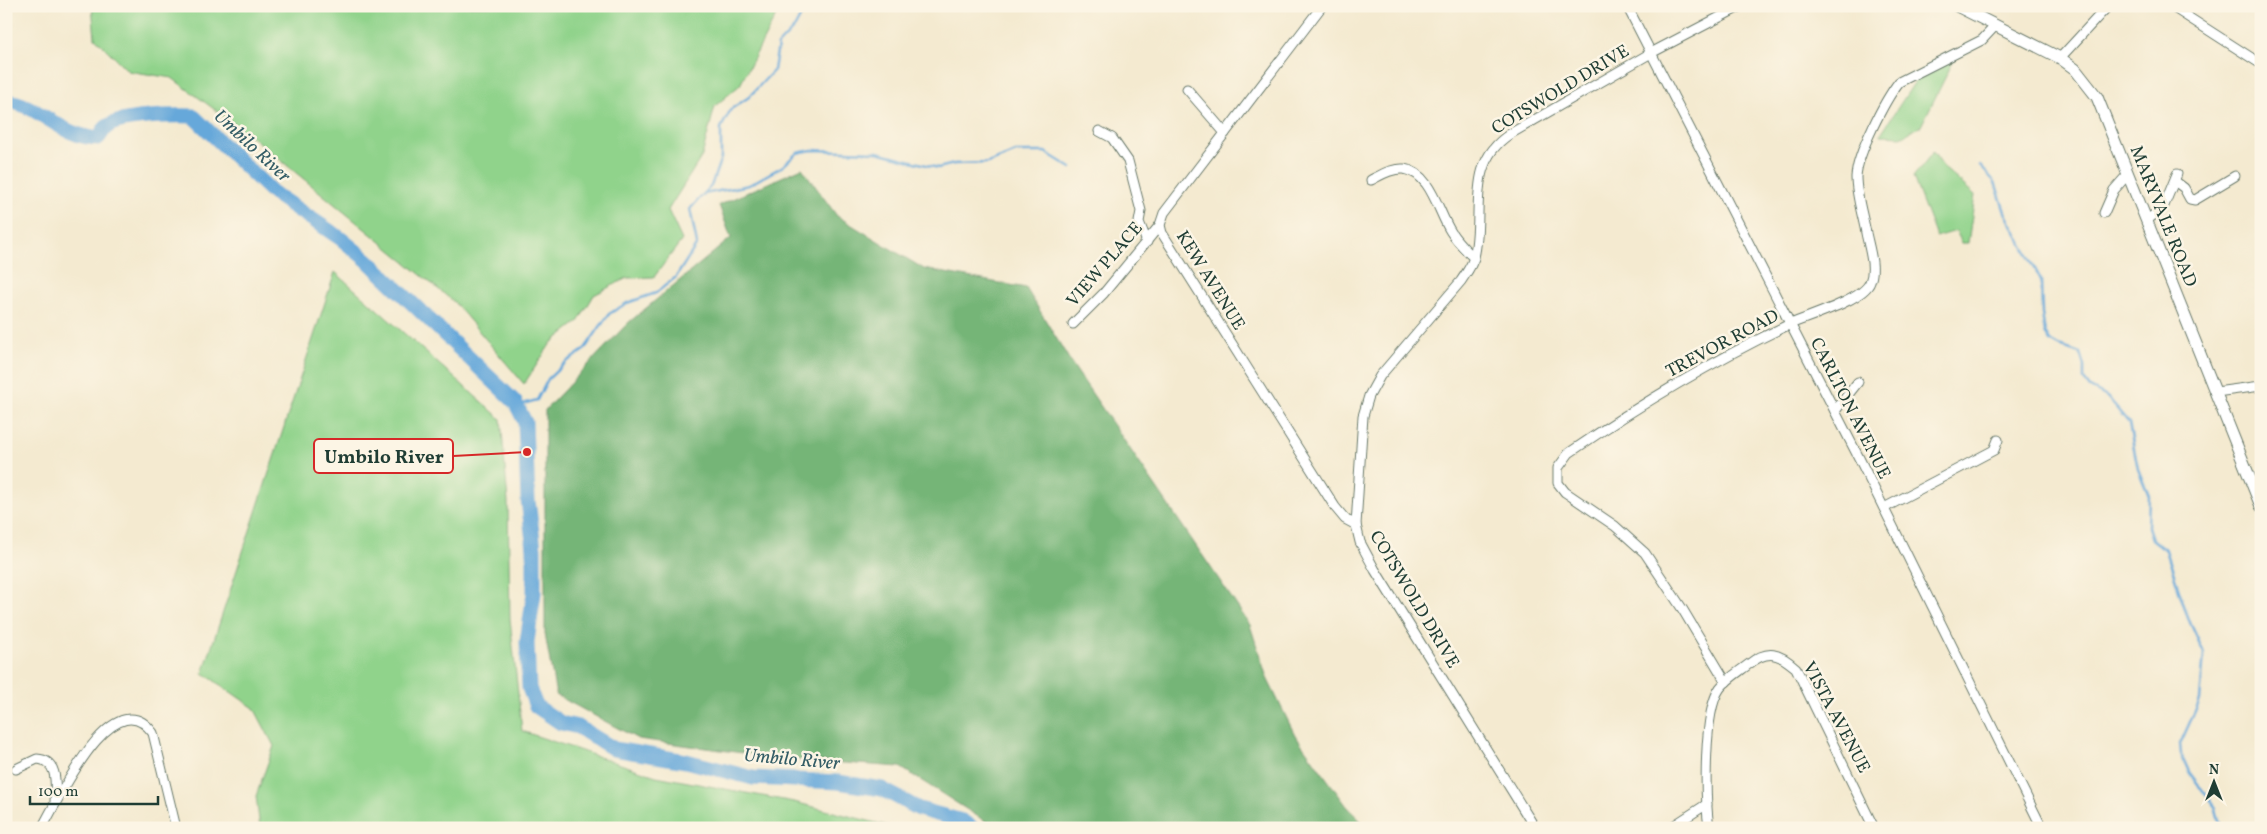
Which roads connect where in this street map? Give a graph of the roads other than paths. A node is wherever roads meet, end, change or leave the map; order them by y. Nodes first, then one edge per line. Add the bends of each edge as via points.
1 (1322, 6) edge
2 (1627, 6) edge
3 (1741, 6) edge
4 (1957, 6) edge
5 (2108, 6) edge
6 (2174, 7) edge
7 (1723, 11) edge
8 (1996, 25) junction
9 (1651, 53) junction
10 (2060, 58) junction
11 (2261, 64) edge
12 (1187, 89) dead end
13 (1099, 131) dead end
14 (1225, 133) junction
15 (2128, 174) junction
16 (2236, 176) dead end
17 (1371, 180) dead end
18 (2104, 213) dead end
19 (2147, 220) junction
20 (1160, 225) junction
21 (1147, 242) junction
22 (1474, 258) junction
23 (1073, 324) dead end
24 (1789, 325) junction
25 (1858, 382) dead end
26 (2261, 386) edge
27 (2216, 392) junction
28 (1835, 411) junction
29 (1998, 440) dead end
30 (2261, 506) edge
31 (1884, 508) junction
32 (1356, 525) junction
33 (1726, 682) junction
34 (16, 769) dead end
35 (1706, 804) junction
36 (55, 805) junction
37 (42, 828) edge
38 (176, 828) edge
39 (1535, 828) edge
40 (1670, 828) edge
41 (1708, 828) edge
42 (1874, 828) edge
43 (2042, 828) edge

1 - 14 street, KEW AVENUE
2 - 9 street, CARLTON AVENUE
3 - 7 street, COTSWOLD DRIVE
4 - 8 street, MARYVALE ROAD
5 - 10 street
6 - 11 street
7 - 9 street, COTSWOLD DRIVE
8 - 10 street, MARYVALE ROAD
8 - 24 street, TREVOR ROAD via 1982,40 1899,82 1891,93 1862,155 1856,179 1872,264 1871,280 1867,289
9 - 22 street, COTSWOLD DRIVE via 1494,146 1478,186
9 - 24 street, CARLTON AVENUE
10 - 15 street, MARYVALE ROAD via 2080,75 2097,97
12 - 14 street
13 - 21 street via 1112,138 1128,161 1141,211 1139,222
14 - 20 street, KEW AVENUE via 1164,213
15 - 18 street via 2114,190
15 - 19 street, MARYVALE ROAD
16 - 19 street via 2195,200 2190,199 2177,178 2163,208
17 - 22 street via 1392,170 1417,173 1424,180 1449,230
19 - 27 street, MARYVALE ROAD
20 - 21 street, VIEW PLACE
20 - 32 street, KEW AVENUE via 1162,234 1335,506
21 - 23 street, VIEW PLACE
22 - 32 street, COTSWOLD DRIVE via 1462,281 1380,376 1369,396 1363,416
24 - 28 street, CARLTON AVENUE
24 - 33 street, TREVOR ROAD via 1684,380 1570,453 1558,468 1558,483 1565,492 1615,526 1645,553
25 - 28 street
26 - 27 street
27 - 30 street, MARYVALE ROAD
28 - 31 street, CARLTON AVENUE
29 - 31 street via 1994,450 1981,458
31 - 43 street, CARLTON AVENUE
32 - 39 street, COTSWOLD DRIVE via 1360,542 1375,570
33 - 35 street via 1715,696 1712,707
33 - 42 street, VISTA AVENUE via 1753,661 1769,654 1777,654 1796,668
34 - 36 street via 37,759 49,764 54,769
35 - 40 street
35 - 41 street
36 - 37 street
36 - 38 street via 84,756 108,727 119,720 139,719 146,724 156,743

